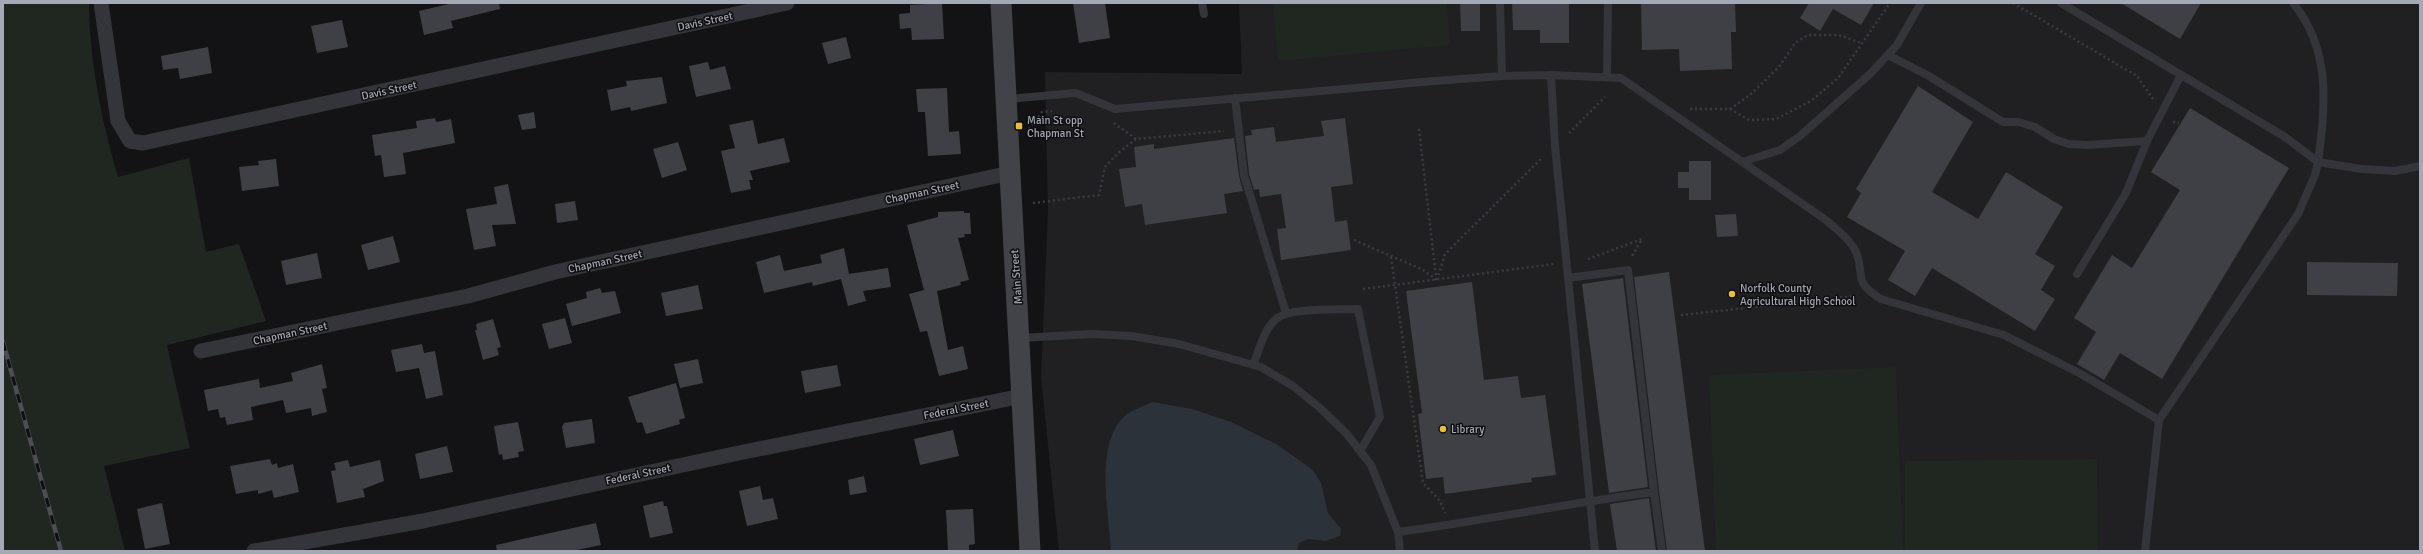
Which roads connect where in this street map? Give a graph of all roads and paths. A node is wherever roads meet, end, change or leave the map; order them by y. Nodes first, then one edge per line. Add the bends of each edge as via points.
1 (101, 3) edge
2 (787, 3) edge
3 (1001, 3) edge
4 (1202, 3) edge
5 (1500, 3) edge
6 (1608, 3) edge
7 (1890, 3) edge
8 (1921, 3) edge
9 (2013, 3) edge
10 (2061, 3) edge
11 (2292, 3) edge
12 (1204, 14) dead end
13 (1861, 43) junction
14 (1888, 55) junction
15 (1550, 75) junction
16 (2181, 75) junction
17 (1502, 76) junction
18 (1607, 77) junction
19 (1605, 97) dead end
20 (1235, 98) junction
21 (1007, 99) junction
22 (1660, 105) junction
23 (1730, 109) junction
24 (1057, 110) dead end
25 (2160, 112) junction
26 (1113, 122) dead end
27 (2179, 123) dead end
28 (1029, 129) dead end
29 (1419, 129) dead end
30 (1224, 131) dead end
31 (1566, 137) dead end
32 (1136, 139) junction
33 (2148, 141) junction
34 (1547, 154) dead end
35 (1742, 162) junction
36 (2318, 162) junction
37 (2420, 166) edge
38 (1010, 173) junction
39 (1033, 203) dead end
40 (1354, 240) dead end
41 (1391, 257) junction
42 (1588, 259) dead end
43 (1555, 264) dead end
44 (1623, 271) junction
45 (2077, 274) dead end
46 (1568, 278) junction
47 (1437, 280) junction
48 (1394, 286) junction
49 (1363, 289) dead end
50 (1873, 294) junction
51 (1286, 313) junction
52 (1681, 316) dead end
53 (1020, 338) junction
54 (201, 351) dead end
55 (1254, 365) junction
56 (1022, 396) junction
57 (2159, 420) junction
58 (1360, 451) junction
59 (1654, 492) junction
60 (1589, 500) junction
61 (1446, 515) dead end
62 (1398, 532) junction
63 (254, 551) edge
64 (1030, 551) edge
65 (1400, 551) edge
66 (1595, 551) edge
67 (1662, 551) edge
68 (2145, 551) edge

1 - 2 street, Davis Street via 118,121 130,141 144,143
3 - 21 main road, Main Street
4 - 12 lane
5 - 17 lane
6 - 18 lane
7 - 13 path
8 - 14 lane via 1897,45
9 - 25 path via 2136,76
10 - 16 lane
11 - 36 lane via 2314,35 2320,58 2324,120
13 - 23 path via 1839,35 1808,35 1795,43 1779,66 1750,95
13 - 23 path via 1838,78 1810,101 1776,119 1749,120
14 - 33 lane via 1929,76 2003,122 2018,122 2035,127 2054,139 2087,145
14 - 35 lane via 1800,136 1780,150
15 - 17 lane
15 - 18 lane
15 - 46 lane
16 - 25 lane
16 - 36 lane via 2285,137
17 - 20 lane
18 - 22 lane via 1621,78
19 - 31 path
20 - 21 lane via 1115,109 1076,93
20 - 51 lane via 1244,175
21 - 38 main road, Main Street
22 - 23 path via 1699,110
22 - 35 lane
24 - 28 path via 1042,112
25 - 27 path via 2167,124
25 - 33 lane
26 - 32 path
29 - 47 path
30 - 32 path
32 - 39 path via 1105,167 1099,195
33 - 45 lane via 2126,193
34 - 47 path via 1445,254
35 - 50 lane via 1826,220 1846,238 1856,252 1860,277 1867,290
36 - 37 lane via 2395,172
36 - 57 lane via 2316,175 2298,214
38 - 53 main road, Main Street
38 - 54 street, Chapman Street via 555,272 468,296
40 - 41 path
41 - 47 path via 1423,270
41 - 48 path
42 - 44 path via 1642,239
43 - 47 path
44 - 46 lane
44 - 59 lane via 1628,270
46 - 60 lane
47 - 48 path
48 - 49 path
48 - 61 path via 1423,483 1440,500
50 - 52 path
50 - 57 lane via 1881,299 2004,335 2081,374
51 - 55 lane via 1275,320 1265,334
51 - 58 lane via 1358,308 1380,417
53 - 55 lane via 1084,334 1132,336 1179,344
53 - 56 main road, Main Street
55 - 58 lane via 1293,386 1347,434
56 - 63 street, Federal Street via 734,454 424,521
56 - 64 main road, Main Street
57 - 68 lane
58 - 62 lane via 1371,465
59 - 60 lane
59 - 67 lane
60 - 62 lane via 1456,525
60 - 66 lane
62 - 65 lane

